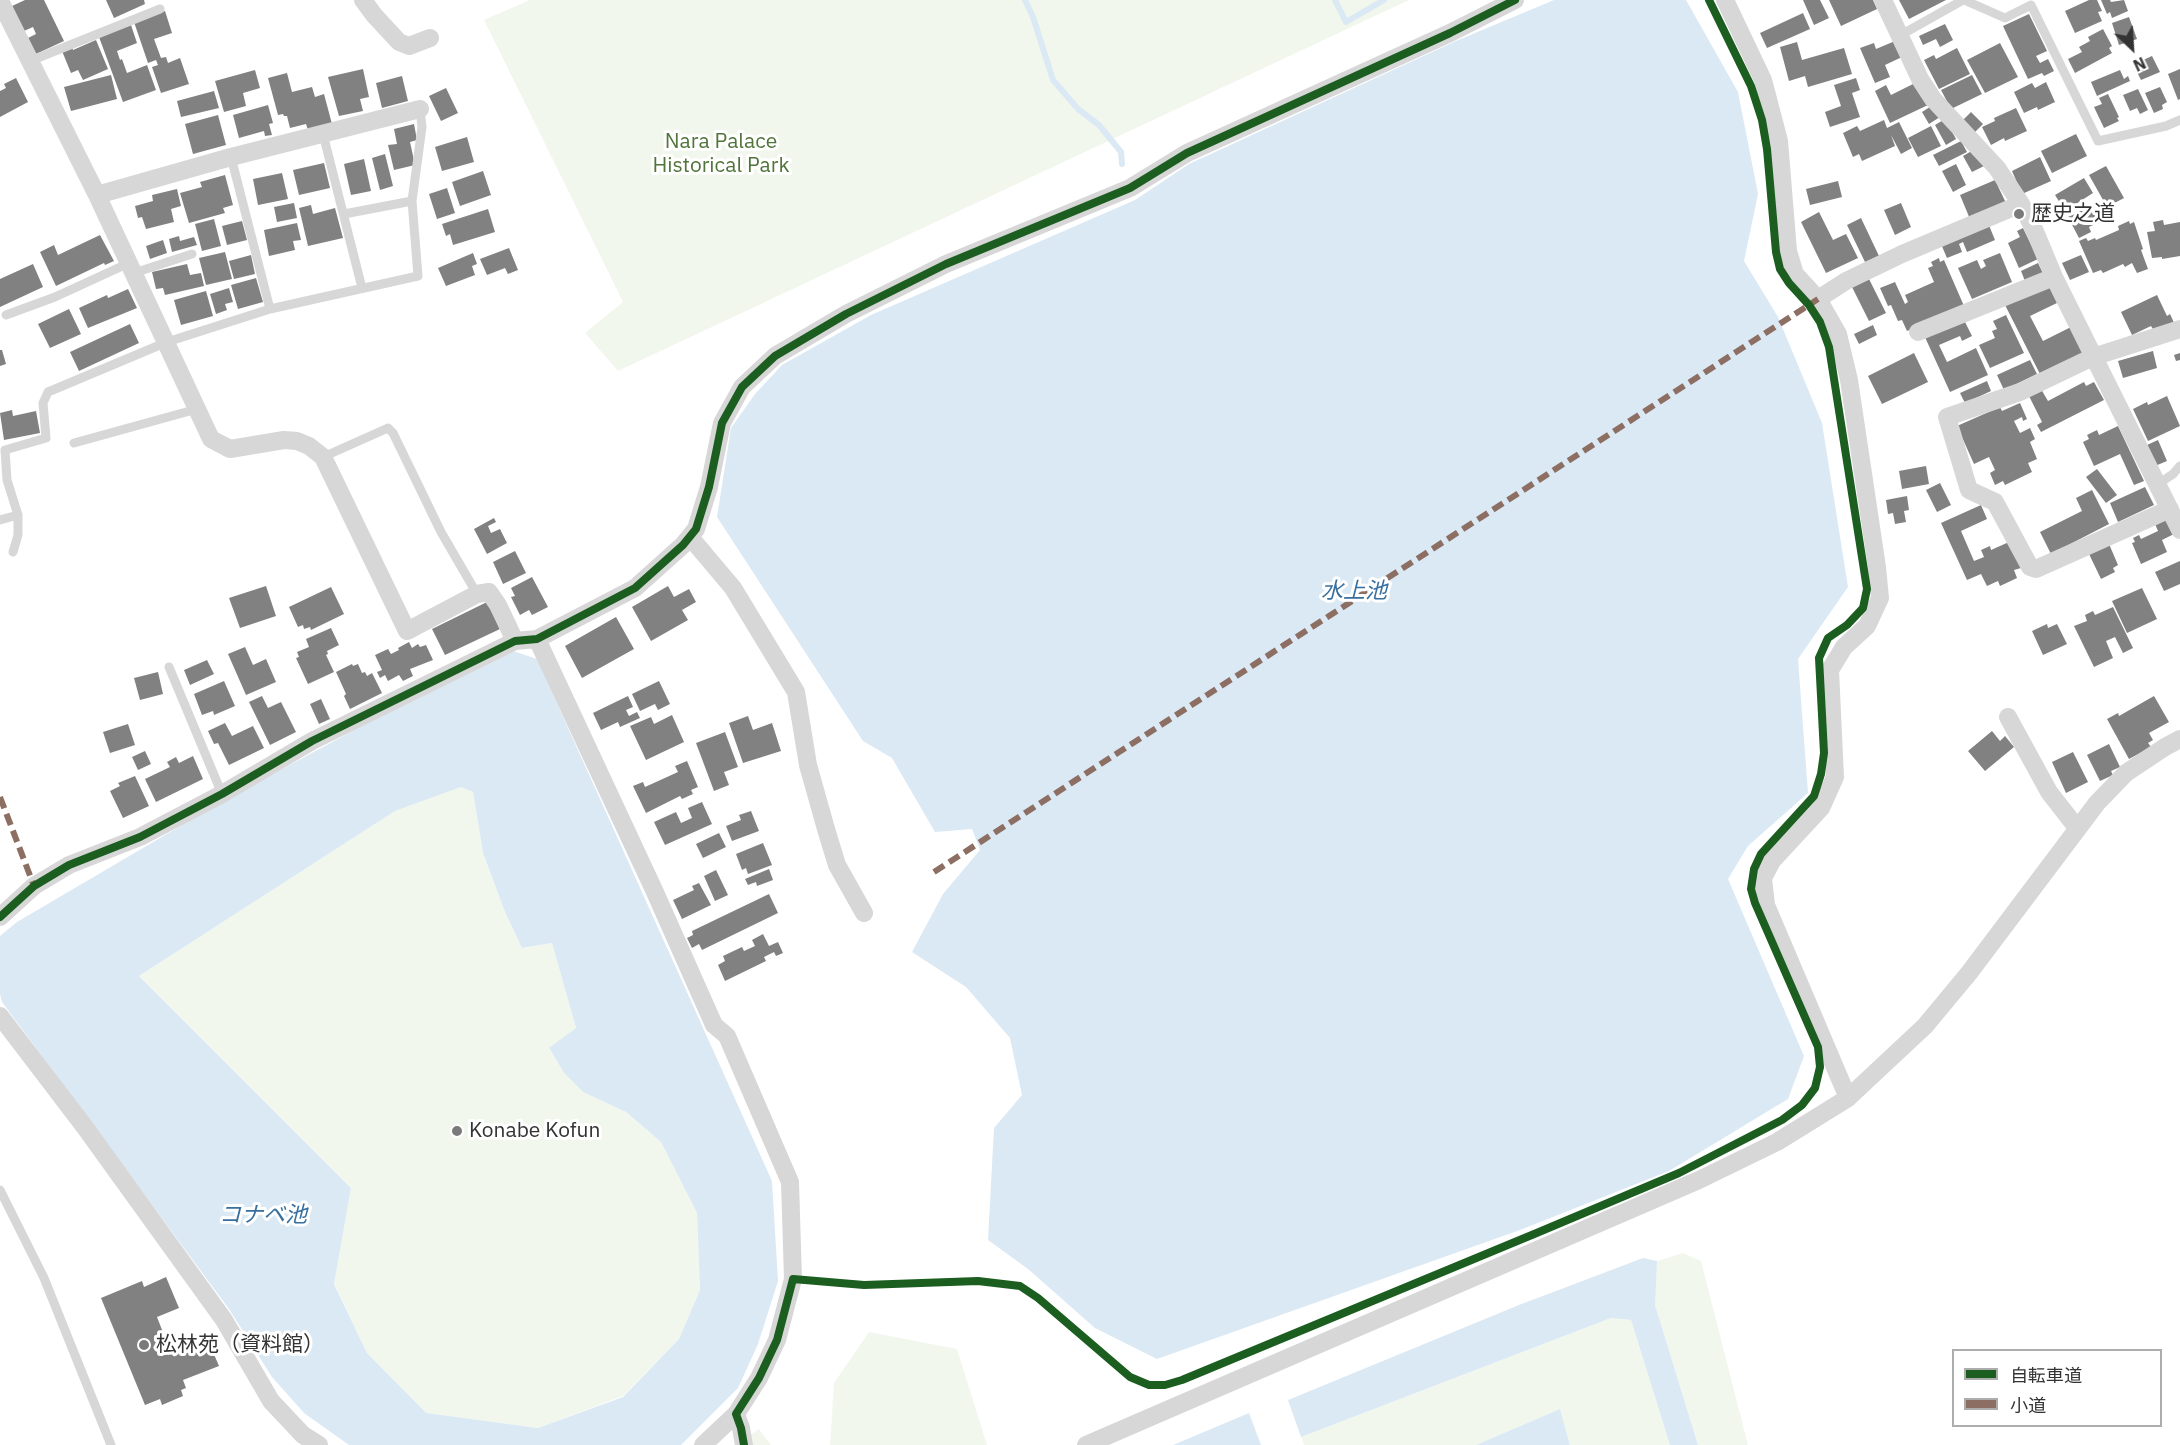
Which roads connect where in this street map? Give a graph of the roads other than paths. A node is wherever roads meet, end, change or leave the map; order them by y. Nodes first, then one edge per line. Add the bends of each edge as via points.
1 (363, 0) edge
2 (1515, 0) edge
3 (1725, 0) edge
4 (1883, 0) edge
5 (1963, 0) edge
6 (0, 1) edge
7 (160, 9) dead end
8 (1899, 36) junction
9 (430, 38) dead end
10 (30, 61) junction
11 (420, 109) joint
12 (2180, 120) edge
13 (323, 134) junction
14 (231, 157) junction
15 (96, 195) junction
16 (412, 201) junction
17 (2021, 204) junction
18 (344, 214) junction
19 (192, 254) dead end
20 (131, 268) junction
21 (2054, 277) junction
22 (362, 288) junction
23 (1818, 299) junction
24 (270, 309) junction
25 (6, 315) dead end
26 (2180, 330) edge
27 (1918, 332) dead end
28 (167, 342) junction
29 (2093, 357) junction
30 (197, 409) junction
31 (74, 443) dead end
32 (3, 449) edge
33 (323, 457) junction
34 (2180, 466) edge
35 (2158, 484) junction
36 (2170, 509) junction
37 (18, 515) junction
38 (0, 520) edge
39 (2180, 530) edge
40 (690, 537) junction
41 (13, 552) dead end
42 (477, 594) junction
43 (537, 639) junction
44 (515, 641) junction
45 (169, 667) dead end
46 (2008, 717) dead end
47 (2180, 739) edge
48 (222, 794) junction
49 (2077, 828) junction
50 (864, 913) dead end
51 (0, 917) edge
52 (0, 1016) edge
53 (1848, 1098) junction
54 (0, 1190) edge
55 (736, 1414) junction
56 (111, 1445) edge
57 (319, 1445) edge
58 (702, 1445) edge
59 (744, 1445) edge
60 (1086, 1445) edge

1 - 9 street via 399,42 409,46
2 - 40 street via 1186,153 1130,188 936,269 846,314 775,356 742,387 722,423 709,487
3 - 23 street via 1763,80 1779,141 1788,251 1795,274
4 - 8 street
5 - 8 lane
5 - 12 lane via 2005,18 2031,5 2098,141
6 - 10 street
7 - 10 lane
8 - 17 street via 1933,99 1992,162
10 - 15 street
11 - 13 street
11 - 16 lane via 422,128
13 - 14 street
13 - 18 lane
14 - 15 street
14 - 24 lane
15 - 20 street
16 - 18 lane
16 - 22 lane via 418,276
17 - 21 street
17 - 23 street via 1902,254
18 - 22 lane
19 - 20 lane
20 - 25 lane
20 - 28 street
21 - 27 street
21 - 29 street
22 - 24 lane
23 - 53 street via 1838,334 1849,380 1880,598 1867,626 1844,647 1830,670 1835,777 1821,808 1772,861 1763,878 1766,905
24 - 28 lane
26 - 29 street
28 - 30 street
28 - 32 lane via 48,392 43,403 46,438
29 - 35 street
29 - 36 street via 2020,392 1947,417 1969,490 1995,502 2030,567 2036,569
30 - 31 lane
30 - 33 street via 211,439 230,448 297,441
32 - 37 lane
33 - 42 lane via 388,428
33 - 42 street via 407,631
34 - 35 lane
35 - 36 street
36 - 39 street
37 - 38 lane
37 - 41 lane
40 - 43 street via 635,588
40 - 50 street via 733,588 796,692 808,765 828,838 837,865
42 - 44 street via 489,592
43 - 44 street
43 - 55 street via 714,1025 727,1036 790,1182 794,1280 777,1340
44 - 48 street via 312,741
45 - 48 lane
46 - 49 street via 2049,792
47 - 49 street via 2126,773
48 - 51 street via 140,837 69,865 34,886
49 - 53 street via 1925,1026
52 - 57 street via 224,1320 271,1401 303,1435
53 - 60 street via 1777,1142 1699,1180
54 - 56 lane via 44,1278
55 - 58 street
55 - 59 street

